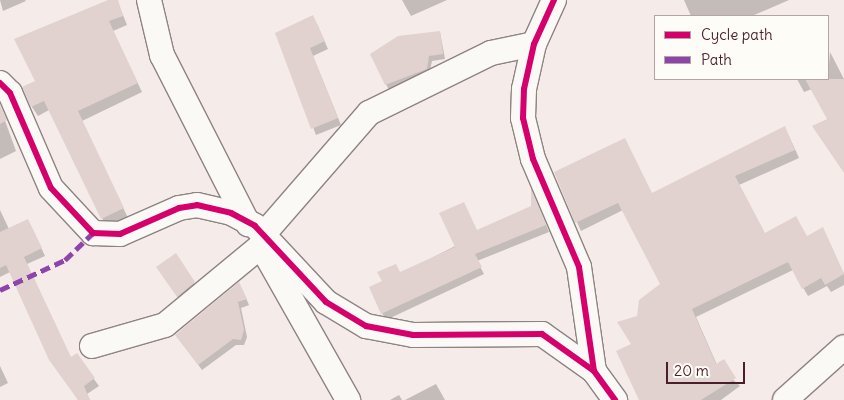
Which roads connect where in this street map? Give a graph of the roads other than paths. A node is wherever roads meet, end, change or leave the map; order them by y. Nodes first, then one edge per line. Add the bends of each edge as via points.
1 (149, 0) edge
2 (554, 0) edge
3 (534, 44) junction
4 (0, 84) edge
5 (245, 220) junction
6 (262, 240) junction
7 (92, 346) dead end
8 (844, 347) edge
9 (594, 371) junction
10 (348, 400) edge
11 (615, 400) edge
12 (785, 400) edge

1 - 5 street via 162,55
2 - 3 street
3 - 6 street via 491,53 369,113
3 - 9 street via 524,90 523,118 533,159 579,267
4 - 5 street via 10,93 51,188 93,232 120,234 179,208 197,205
5 - 6 street
6 - 7 street via 165,325
6 - 9 street via 326,302 366,326 412,335 542,334
6 - 10 street
8 - 12 street
9 - 11 street

